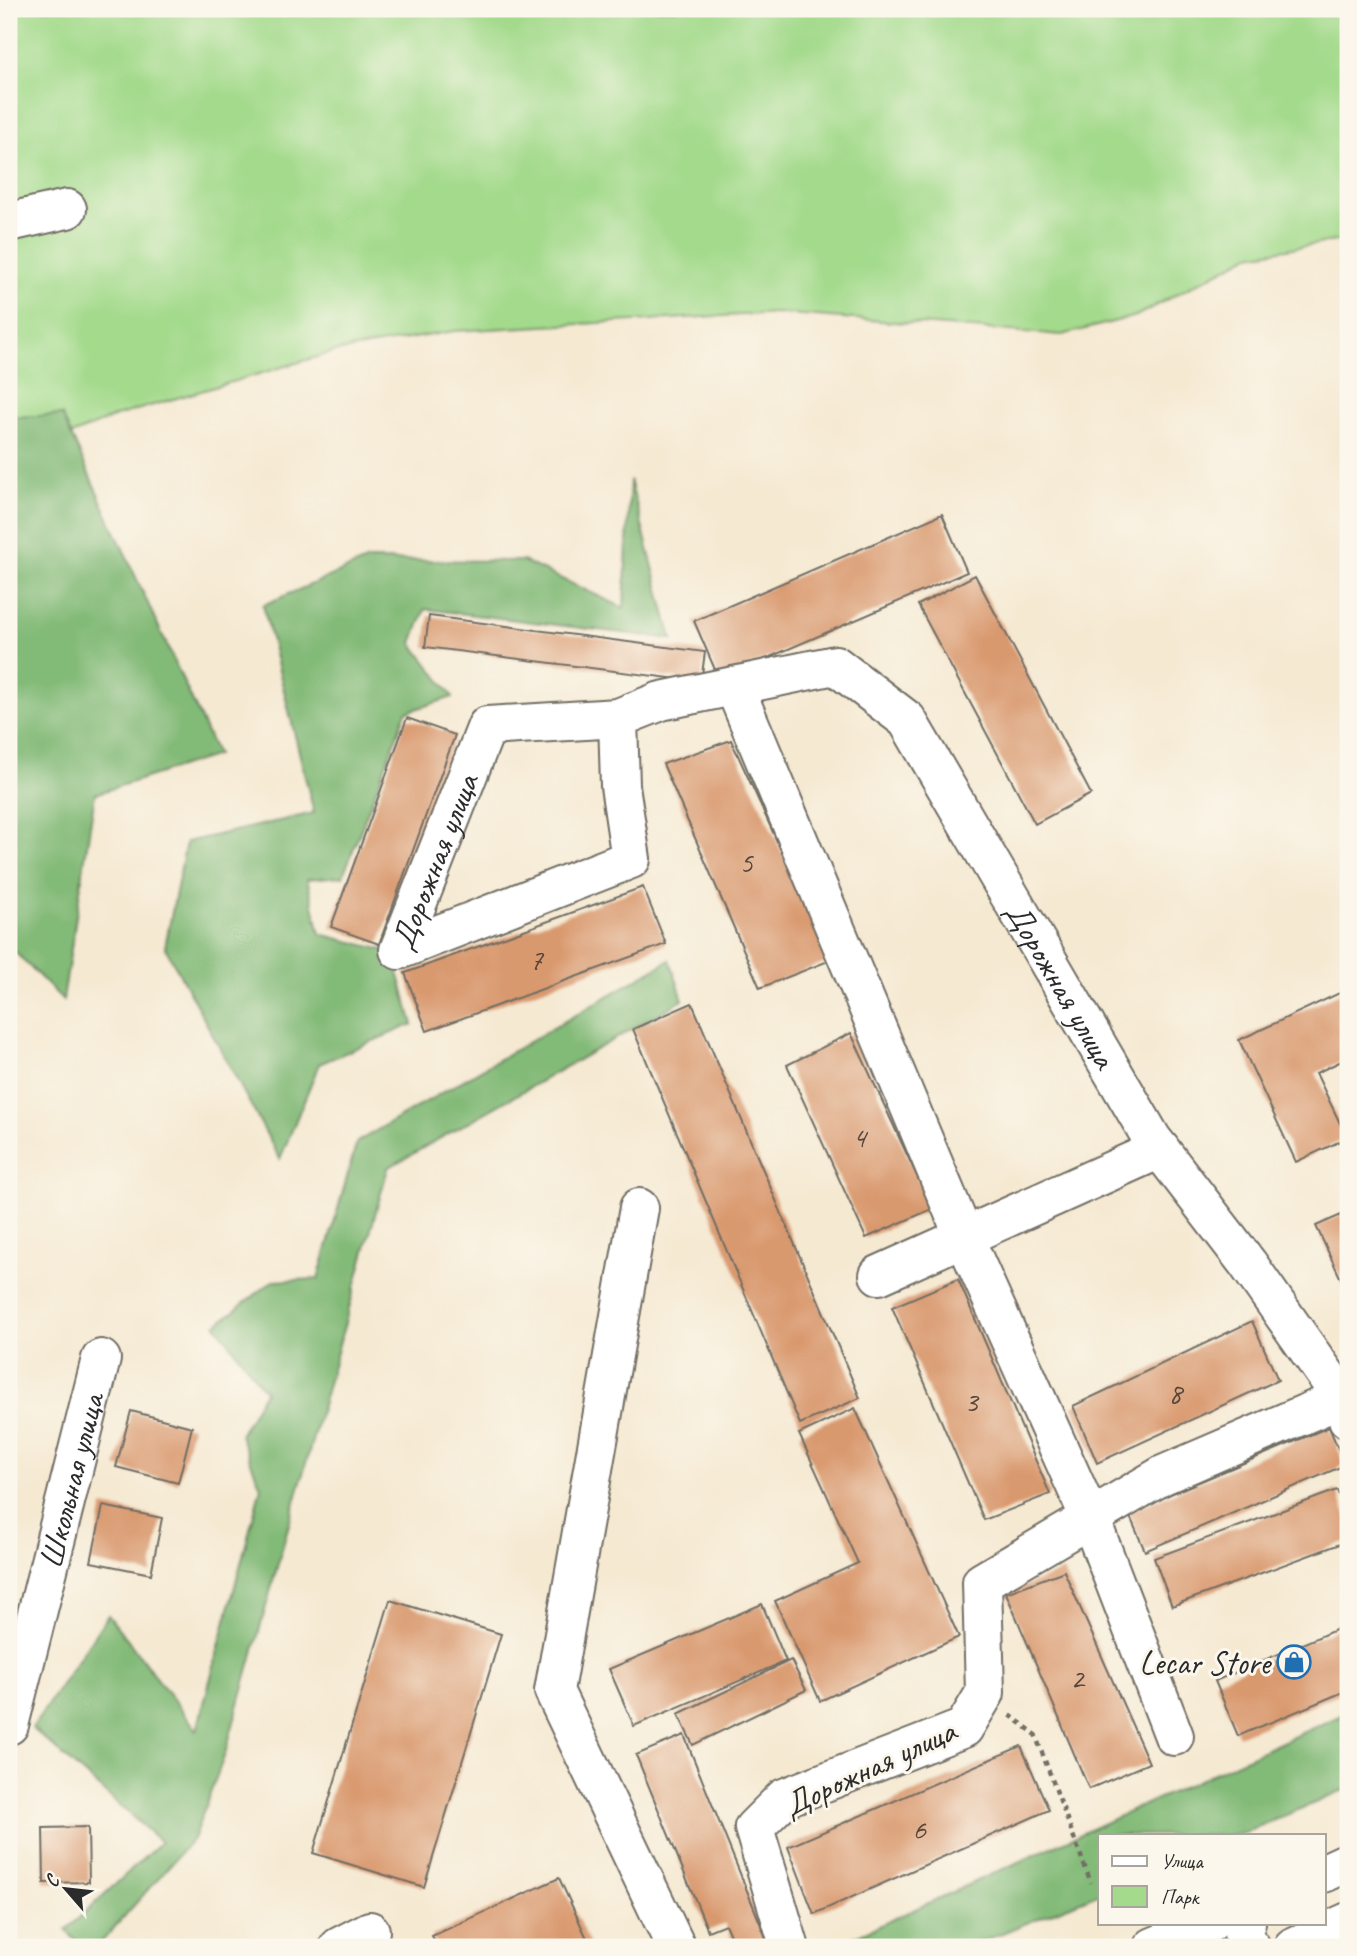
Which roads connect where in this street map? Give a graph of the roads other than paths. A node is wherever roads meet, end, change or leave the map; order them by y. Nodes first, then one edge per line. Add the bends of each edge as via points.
1 (67, 209) dead end
2 (9, 222) edge
3 (734, 686) junction
4 (618, 718) junction
5 (1160, 1149) junction
6 (639, 1208) dead end
7 (964, 1237) junction
8 (879, 1275) dead end
9 (101, 1359) dead end
10 (1345, 1408) edge
11 (1090, 1518) junction
12 (9, 1725) edge
13 (1174, 1736) dead end
14 (1348, 1863) edge
15 (1326, 1872) edge
16 (1348, 1922) edge
17 (1208, 1924) edge
18 (1245, 1924) edge
19 (789, 1945) dead end
20 (676, 1947) edge
21 (1153, 1947) edge
22 (1251, 1947) edge
23 (1293, 1947) edge

1 - 2 main road
3 - 4 main road, Дорожная улица via 661,701
3 - 5 main road, Дорожная улица via 835,665 907,720
3 - 7 main road
4 - 4 main road, Дорожная улица via 620,786 631,859 399,950 486,726
5 - 7 main road
5 - 10 main road, Дорожная улица via 1248,1264
6 - 20 main road via 554,1691
7 - 8 main road
7 - 11 main road
9 - 12 main road, Школьная улица
10 - 11 main road, Дорожная улица via 1164,1475
11 - 13 main road
11 - 19 main road, Дорожная улица via 982,1582 985,1693 964,1728 784,1798 754,1828
14 - 15 main road
16 - 23 main road
17 - 21 main road
18 - 22 main road via 1244,1938

